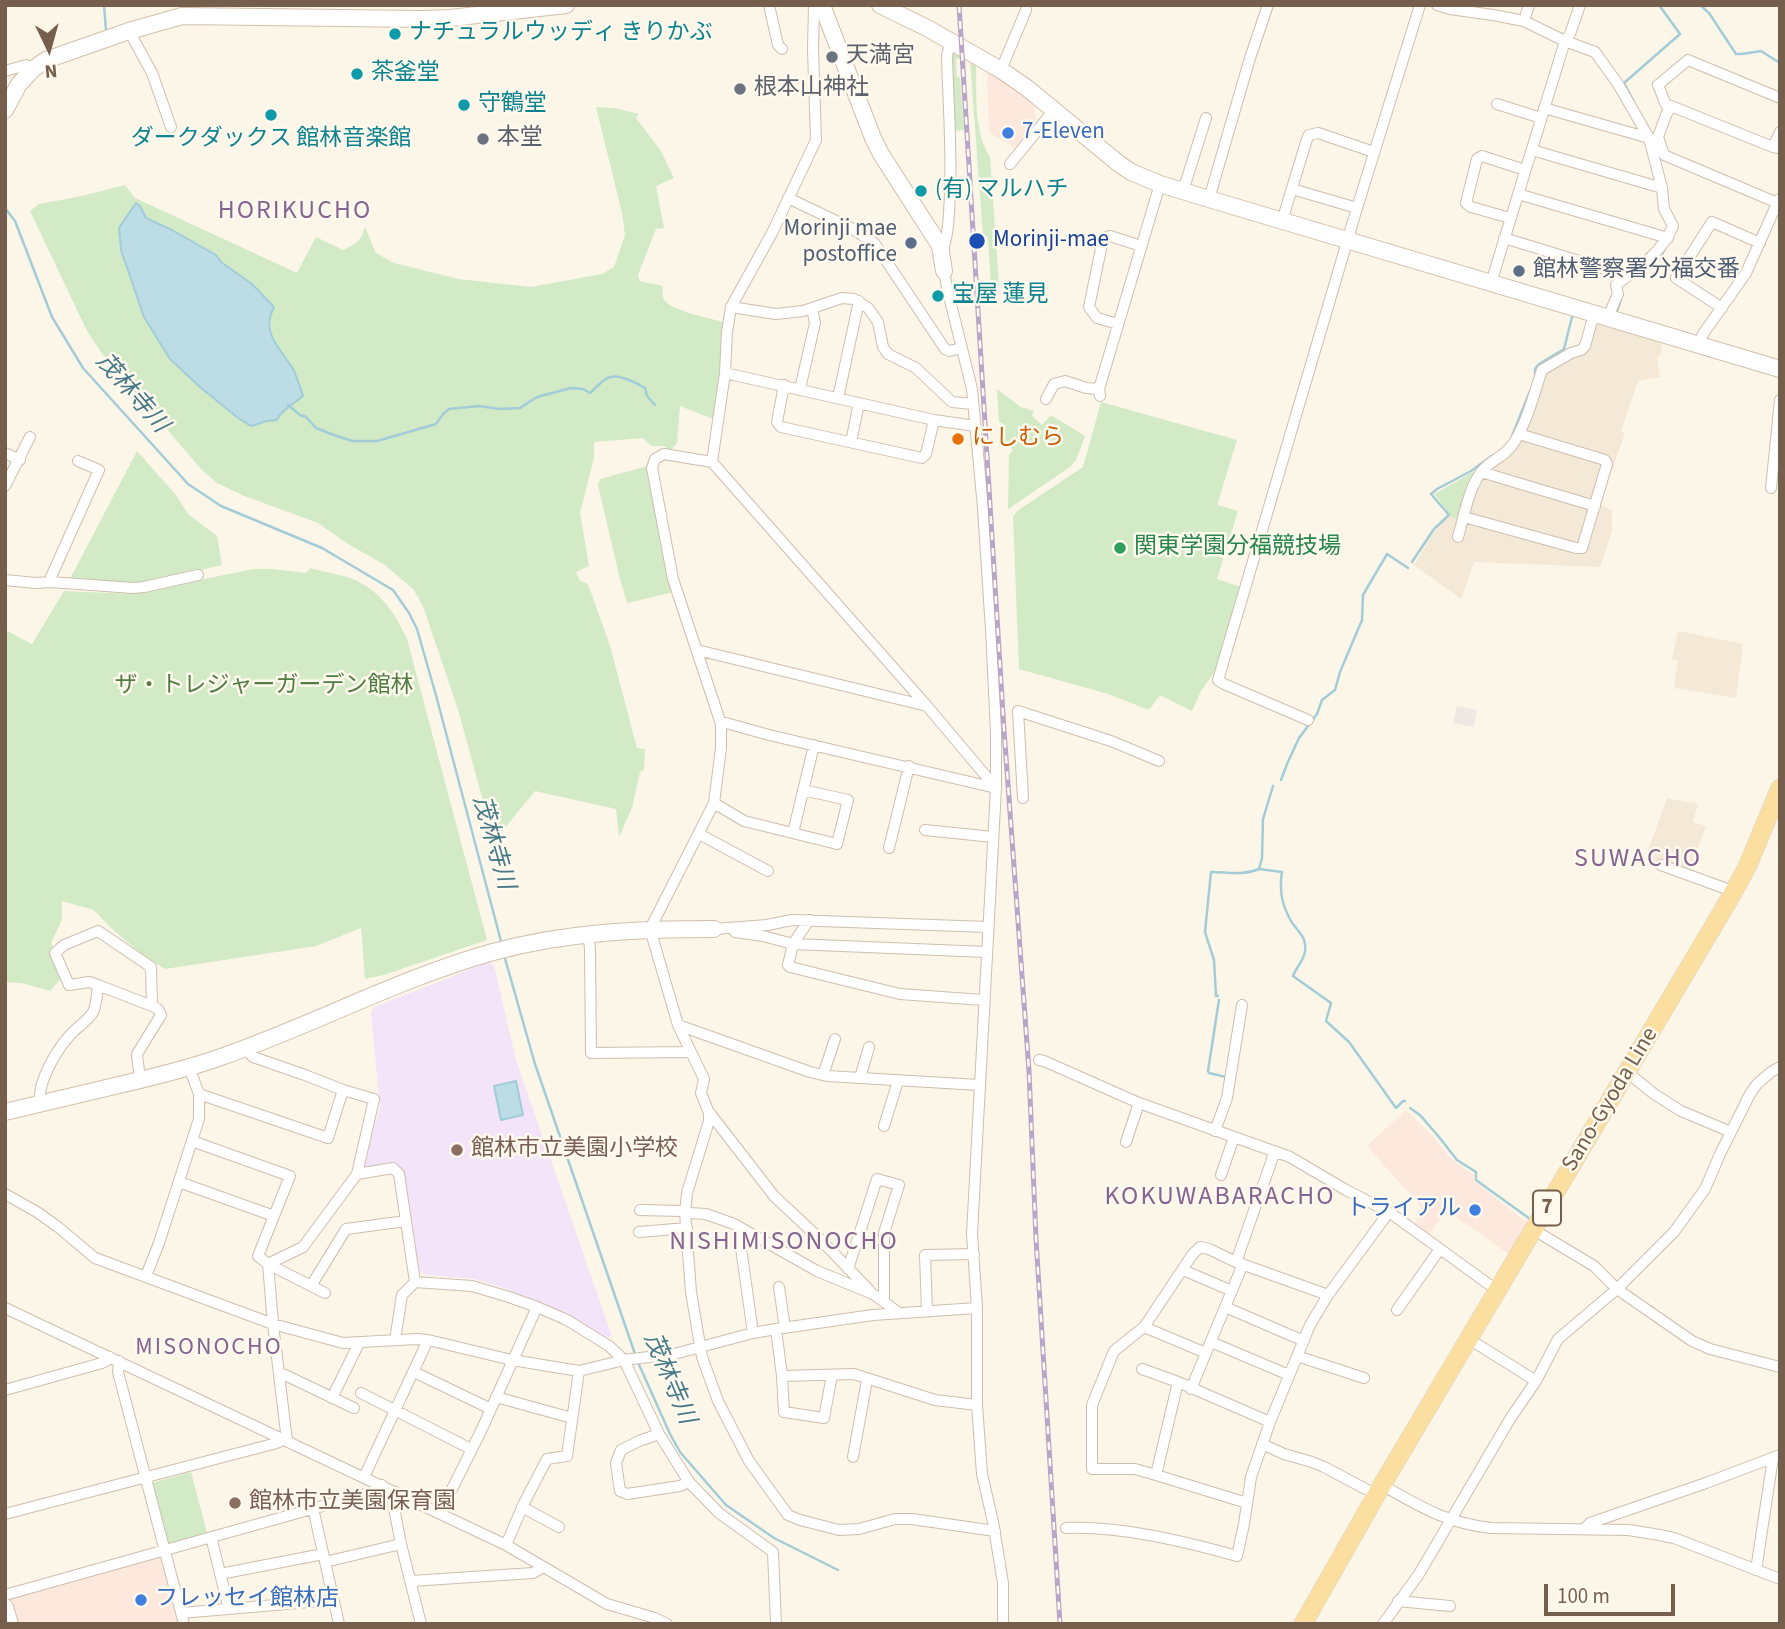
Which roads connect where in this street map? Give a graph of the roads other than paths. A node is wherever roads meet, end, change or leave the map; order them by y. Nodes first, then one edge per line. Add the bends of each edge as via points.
1 (566, 5) edge
2 (769, 5) edge
3 (814, 5) edge
4 (822, 5) edge
5 (880, 5) edge
6 (1268, 5) edge
7 (1420, 5) edge
8 (1437, 5) edge
9 (1529, 5) edge
10 (1580, 5) edge
11 (1450, 7) edge
12 (1479, 9) edge
13 (1026, 10) dead end
14 (421, 12) edge
15 (1524, 22) junction
16 (129, 31) junction
17 (951, 41) junction
18 (1565, 41) junction
19 (782, 49) dead end
20 (33, 69) junction
21 (1001, 70) junction
22 (5, 71) edge
23 (1780, 98) edge
24 (1497, 104) dead end
25 (1671, 106) junction
26 (5, 110) edge
27 (1054, 110) junction
28 (1543, 113) junction
29 (1206, 118) dead end
30 (170, 127) dead end
31 (1780, 132) edge
32 (1649, 138) junction
33 (1777, 148) edge
34 (1532, 150) junction
35 (1374, 152) junction
36 (1010, 164) dead end
37 (1525, 170) junction
38 (1160, 184) junction
39 (1662, 188) junction
40 (1292, 189) junction
41 (1183, 191) junction
42 (1518, 194) junction
43 (788, 198) junction
44 (1209, 199) junction
45 (1779, 201) edge
46 (1357, 208) junction
47 (1510, 218) junction
48 (1282, 221) junction
49 (1668, 237) junction
50 (1504, 238) junction
51 (1348, 241) junction
52 (1760, 243) junction
53 (1141, 246) junction
54 (942, 253) junction
55 (944, 271) joint
56 (1628, 276) junction
57 (1490, 283) junction
58 (859, 302) junction
59 (731, 307) junction
60 (812, 308) junction
61 (1722, 308) junction
62 (1601, 316) junction
63 (1118, 324) junction
64 (1698, 345) junction
65 (962, 348) junction
66 (1780, 369) edge
67 (725, 373) junction
68 (784, 386) junction
69 (800, 389) junction
70 (838, 398) junction
71 (1045, 399) dead end
72 (1780, 400) edge
73 (859, 403) junction
74 (973, 404) junction
75 (934, 420) junction
76 (975, 426) junction
77 (1519, 434) junction
78 (30, 438) dead end
79 (851, 442) junction
80 (5, 453) edge
81 (20, 460) junction
82 (78, 461) dead end
83 (712, 462) junction
84 (1481, 472) junction
85 (5, 486) edge
86 (1771, 488) dead end
87 (1595, 506) junction
88 (1464, 517) junction
89 (1458, 537) dead end
90 (198, 575) dead end
91 (5, 580) edge
92 (50, 582) junction
93 (697, 650) junction
94 (927, 706) junction
95 (1308, 720) dead end
96 (720, 724) junction
97 (1019, 729) junction
98 (996, 731) junction
99 (814, 745) junction
100 (1158, 761) dead end
101 (909, 766) junction
102 (996, 788) junction
103 (1780, 788) edge
104 (803, 790) junction
105 (1023, 798) dead end
106 (714, 803) junction
107 (925, 830) dead end
108 (793, 833) junction
109 (699, 834) junction
110 (993, 837) junction
111 (888, 848) dead end
112 (1661, 865) dead end
113 (768, 871) dead end
114 (1733, 893) junction
115 (809, 920) junction
116 (988, 928) junction
117 (650, 929) junction
118 (714, 929) junction
119 (588, 934) junction
120 (793, 944) junction
121 (987, 952) junction
122 (98, 985) junction
123 (984, 1000) junction
124 (1242, 1005) dead end
125 (152, 1006) junction
126 (678, 1025) junction
127 (835, 1040) dead end
128 (869, 1047) dead end
129 (245, 1048) junction
130 (691, 1052) junction
131 (1039, 1060) dead end
132 (189, 1067) junction
133 (1780, 1067) edge
134 (1626, 1072) junction
135 (823, 1075) junction
136 (860, 1078) junction
137 (140, 1080) junction
138 (898, 1081) junction
139 (979, 1085) junction
140 (343, 1090) junction
141 (199, 1094) junction
142 (1139, 1103) junction
143 (40, 1104) junction
144 (5, 1112) edge
145 (709, 1113) junction
146 (884, 1126) dead end
147 (1215, 1131) junction
148 (1731, 1132) junction
149 (1234, 1136) junction
150 (192, 1141) junction
151 (1126, 1142) dead end
152 (1275, 1151) junction
153 (358, 1174) junction
154 (1221, 1175) dead end
155 (179, 1182) junction
156 (5, 1194) edge
157 (640, 1210) dead end
158 (685, 1212) junction
159 (1390, 1212) junction
160 (274, 1216) junction
161 (406, 1221) junction
162 (738, 1227) junction
163 (687, 1228) junction
164 (1534, 1230) junction
165 (639, 1232) dead end
166 (1440, 1249) junction
167 (974, 1254) junction
168 (1240, 1263) junction
169 (268, 1264) junction
170 (848, 1269) junction
171 (1183, 1269) junction
172 (146, 1276) junction
173 (415, 1282) junction
174 (311, 1286) junction
175 (779, 1287) dead end
176 (1617, 1289) junction
177 (1232, 1291) junction
178 (1498, 1291) junction
179 (325, 1293) dead end
180 (873, 1294) junction
181 (1328, 1295) junction
182 (884, 1302) junction
183 (537, 1307) junction
184 (1225, 1307) junction
185 (5, 1308) edge
186 (977, 1308) junction
187 (1397, 1310) dead end
188 (927, 1311) junction
189 (899, 1313) junction
190 (273, 1324) junction
191 (1144, 1327) junction
192 (780, 1329) junction
193 (753, 1333) junction
194 (1469, 1339) junction
195 (395, 1340) junction
196 (428, 1340) junction
197 (1304, 1341) junction
198 (359, 1343) junction
199 (700, 1347) junction
200 (1209, 1347) junction
201 (1297, 1356) junction
202 (114, 1359) junction
203 (512, 1360) junction
204 (627, 1360) junction
205 (1780, 1367) edge
206 (1142, 1369) dead end
207 (579, 1371) junction
208 (414, 1372) junction
209 (279, 1374) junction
210 (832, 1375) junction
211 (1289, 1375) junction
212 (782, 1376) junction
213 (1364, 1378) dead end
214 (867, 1380) junction
215 (1536, 1381) junction
216 (1178, 1382) junction
217 (1191, 1389) junction
218 (5, 1390) edge
219 (361, 1393) dead end
220 (332, 1398) junction
221 (493, 1403) junction
222 (977, 1405) junction
223 (354, 1408) dead end
224 (397, 1410) junction
225 (572, 1419) junction
226 (1270, 1422) junction
227 (659, 1434) junction
228 (284, 1440) junction
229 (1262, 1444) junction
230 (471, 1449) junction
231 (853, 1457) dead end
232 (1776, 1457) edge
233 (1156, 1475) junction
234 (364, 1477) junction
235 (145, 1478) junction
236 (689, 1482) junction
237 (382, 1485) junction
238 (1380, 1490) junction
239 (396, 1492) junction
240 (1247, 1503) junction
241 (523, 1507) junction
242 (313, 1508) junction
243 (440, 1513) junction
244 (5, 1514) edge
245 (1451, 1520) junction
246 (559, 1527) dead end
247 (1066, 1528) dead end
248 (1584, 1529) junction
249 (995, 1531) junction
250 (211, 1537) junction
251 (401, 1544) junction
252 (506, 1545) junction
253 (165, 1551) junction
254 (324, 1558) junction
255 (542, 1567) junction
256 (1756, 1570) junction
257 (220, 1574) junction
258 (1780, 1579) edge
259 (411, 1581) junction
260 (5, 1595) edge
261 (333, 1600) junction
262 (1398, 1601) junction
263 (1450, 1606) dead end
264 (5, 1607) edge
265 (229, 1609) junction
266 (183, 1618) edge
267 (10, 1624) edge
268 (339, 1624) edge
269 (421, 1624) edge
270 (667, 1624) edge
271 (776, 1624) edge
272 (1003, 1624) edge
273 (1303, 1624) edge
274 (1383, 1624) edge

1 - 14 street via 450,18
2 - 19 street
3 - 43 street via 816,140
4 - 54 street via 873,138
5 - 17 street
6 - 44 street
7 - 35 street
8 - 11 street
9 - 15 street
10 - 18 street
11 - 12 street
12 - 15 street
13 - 21 street
14 - 16 street via 181,16
15 - 18 street
16 - 20 street via 56,56
16 - 30 street via 152,74
17 - 21 street
17 - 54 street via 947,55 950,189
18 - 28 street
18 - 32 street via 1595,52
20 - 22 street via 26,65
20 - 26 street via 19,83
21 - 27 street
23 - 25 street via 1688,60 1658,85
24 - 28 street
25 - 33 street
25 - 45 street via 1658,137 1664,155
27 - 36 street
27 - 38 street via 1118,163
28 - 32 street
28 - 34 street
29 - 41 street
31 - 33 street
32 - 39 street
34 - 37 street
34 - 39 street
35 - 40 street via 1313,133 1307,139
35 - 46 street
37 - 42 street
37 - 47 street via 1482,156 1477,159 1466,203
38 - 41 street
38 - 53 street
39 - 49 street via 1664,209 1673,226
40 - 46 street
40 - 48 street
41 - 44 street
42 - 47 street
42 - 49 street
43 - 59 street
43 - 65 street via 875,244 945,349
44 - 48 street
45 - 52 street
46 - 51 street
47 - 50 street
48 - 51 street
49 - 56 street
50 - 56 street
50 - 57 street
51 - 57 street
51 - 95 street via 1218,680
52 - 61 street
52 - 61 street via 1712,222 1676,278
53 - 63 street
53 - 63 street via 1110,236 1103,239 1089,307 1097,318
54 - 55 street
55 - 65 street
56 - 62 street via 1616,285 1618,294
57 - 62 street
58 - 60 street via 842,298
58 - 70 street
58 - 74 street via 878,322 888,354 916,368 952,402
59 - 60 street via 775,314
59 - 67 street
60 - 69 street via 815,323
61 - 64 street
62 - 64 street
62 - 77 street via 1581,350 1542,370
63 - 71 street via 1099,392 1062,381 1054,384
64 - 66 street
65 - 74 street
67 - 68 street
67 - 83 street
68 - 69 street
68 - 79 street via 777,422 781,426
69 - 70 street
70 - 73 street
72 - 86 street
73 - 75 street
73 - 79 street
74 - 76 street
75 - 76 street
75 - 79 street via 922,458
76 - 98 street
77 - 84 street via 1506,454
77 - 87 street via 1605,460 1608,464
78 - 81 street
80 - 81 street
81 - 85 street
82 - 92 street via 99,470
83 - 93 street via 664,454 655,459 652,468 673,579
83 - 94 street
84 - 87 street
84 - 88 street
87 - 88 street via 1582,548
88 - 89 street
90 - 92 street via 133,588
91 - 92 street
93 - 94 street
93 - 96 street
94 - 102 street
96 - 99 street
96 - 106 street
97 - 98 street
97 - 100 street via 1018,711
97 - 105 street
98 - 102 street
99 - 101 street
99 - 104 street
101 - 102 street
101 - 111 street
102 - 110 street
103 - 114 main road, Sano-Gyoda Line / 7
104 - 108 street
104 - 108 street via 848,800 837,844
106 - 108 street via 744,821
106 - 109 street
107 - 110 street
109 - 113 street
109 - 117 street
110 - 116 street
112 - 114 street
114 - 134 main road, Sano-Gyoda Line / 7
115 - 116 street
115 - 118 street
115 - 120 street
116 - 121 street
117 - 118 street
117 - 119 street
117 - 126 street
118 - 120 street
119 - 129 street via 495,952 401,984
119 - 130 street via 591,1053
120 - 121 street
120 - 123 street via 790,967 900,995
121 - 123 street
122 - 125 street
122 - 125 street via 69,985 55,953 98,931 151,967
122 - 143 street via 93,1011 51,1063 40,1090
123 - 139 street
124 - 147 street via 1227,1098
125 - 137 street via 161,1016 137,1054
126 - 130 street
126 - 135 street
127 - 135 street
128 - 136 street
129 - 132 street
129 - 140 street via 253,1057
130 - 145 street via 704,1079 701,1093
131 - 142 street
132 - 137 street
132 - 141 street
133 - 148 street via 1750,1094
134 - 148 street via 1681,1111
134 - 164 main road, Sano-Gyoda Line / 7
135 - 136 street
136 - 138 street
137 - 143 street
138 - 139 street
138 - 146 street
139 - 167 street
140 - 141 street via 328,1138
140 - 153 street via 374,1099
141 - 150 street via 199,1119
142 - 147 street
142 - 151 street
143 - 144 street
145 - 158 street
145 - 170 street via 774,1196
147 - 149 street
148 - 176 street via 1695,1205
149 - 152 street
149 - 154 street
150 - 155 street
150 - 160 street via 290,1175
152 - 159 street
152 - 168 street
153 - 161 street via 393,1168 399,1174
153 - 169 street via 303,1247
155 - 160 street
155 - 172 street
156 - 172 street via 37,1212 96,1258
157 - 158 street
158 - 162 street via 706,1214
158 - 163 street
159 - 166 street
159 - 181 street
160 - 169 street via 258,1256
161 - 173 street
161 - 174 street via 346,1229
162 - 180 street via 817,1271
162 - 193 street
163 - 165 street
163 - 199 street
164 - 176 street via 1594,1266
164 - 178 main road, Sano-Gyoda Line / 7
166 - 178 street
166 - 187 street
167 - 186 street
167 - 188 street via 925,1255
168 - 171 street via 1200,1247
168 - 177 street
168 - 181 street
169 - 174 street
169 - 190 street
170 - 180 street
170 - 182 street via 877,1179 899,1185 884,1233
171 - 177 street
171 - 191 street
172 - 190 street
173 - 183 street via 472,1286
173 - 195 street via 402,1295
174 - 179 street
175 - 192 street
176 - 205 street via 1692,1341
176 - 215 street via 1558,1339
177 - 184 street
178 - 194 main road, Sano-Gyoda Line / 7
180 - 182 street
181 - 197 street
182 - 189 street
183 - 203 street
183 - 204 street
184 - 197 street
184 - 200 street
185 - 202 street
186 - 188 street
186 - 222 street
188 - 189 street
189 - 192 street
190 - 198 street
190 - 209 street
191 - 200 street
191 - 233 street via 1114,1351 1092,1405 1092,1469 1135,1469
192 - 193 street
192 - 212 street
193 - 199 street
194 - 215 street
194 - 238 main road, Sano-Gyoda Line / 7
195 - 196 street
195 - 198 street
196 - 203 street
196 - 208 street
197 - 201 street
198 - 220 street
199 - 204 street
199 - 249 street via 724,1412 750,1461 788,1515 839,1530 912,1519
200 - 211 street
200 - 217 street
201 - 211 street
201 - 213 street
202 - 218 street
202 - 228 street
202 - 235 street
203 - 207 street
203 - 221 street
204 - 207 street
204 - 227 street
206 - 216 street
207 - 225 street
208 - 221 street
208 - 224 street
209 - 220 street
209 - 228 street
210 - 212 street
210 - 212 street via 824,1418 784,1412
210 - 214 street via 854,1374
211 - 226 street
214 - 222 street via 936,1400
214 - 231 street
215 - 245 street
216 - 217 street
216 - 233 street
217 - 226 street
219 - 224 street
220 - 223 street
221 - 225 street
221 - 230 street
222 - 249 street via 982,1474
224 - 230 street
224 - 234 street
225 - 241 street via 567,1456 547,1459
226 - 229 street
227 - 236 street
227 - 236 street via 621,1450 616,1463 620,1491 627,1494
228 - 234 street
228 - 235 street
229 - 238 street
229 - 240 street
230 - 243 street
232 - 248 street via 1590,1523
232 - 256 street
233 - 240 street
234 - 237 street
235 - 244 street
235 - 253 street
236 - 271 street via 726,1519 773,1552
237 - 239 street
237 - 242 street via 376,1491
238 - 245 street
238 - 273 main road, Sano-Gyoda Line / 7
239 - 243 street
239 - 251 street via 393,1503
240 - 247 street via 1237,1556 1106,1528
241 - 246 street
241 - 252 street
242 - 250 street
242 - 254 street
243 - 252 street
245 - 248 street via 1491,1528
245 - 262 street
248 - 256 street via 1674,1538
249 - 272 street via 1003,1583
250 - 253 street
250 - 257 street
251 - 254 street
251 - 259 street
252 - 255 street
253 - 260 street
253 - 266 street
254 - 257 street
254 - 261 street
255 - 259 street via 533,1573
255 - 270 street via 607,1604
256 - 258 street
257 - 265 street
259 - 269 street
261 - 265 street
261 - 268 street
262 - 263 street
262 - 274 street
264 - 267 street
265 - 266 street

